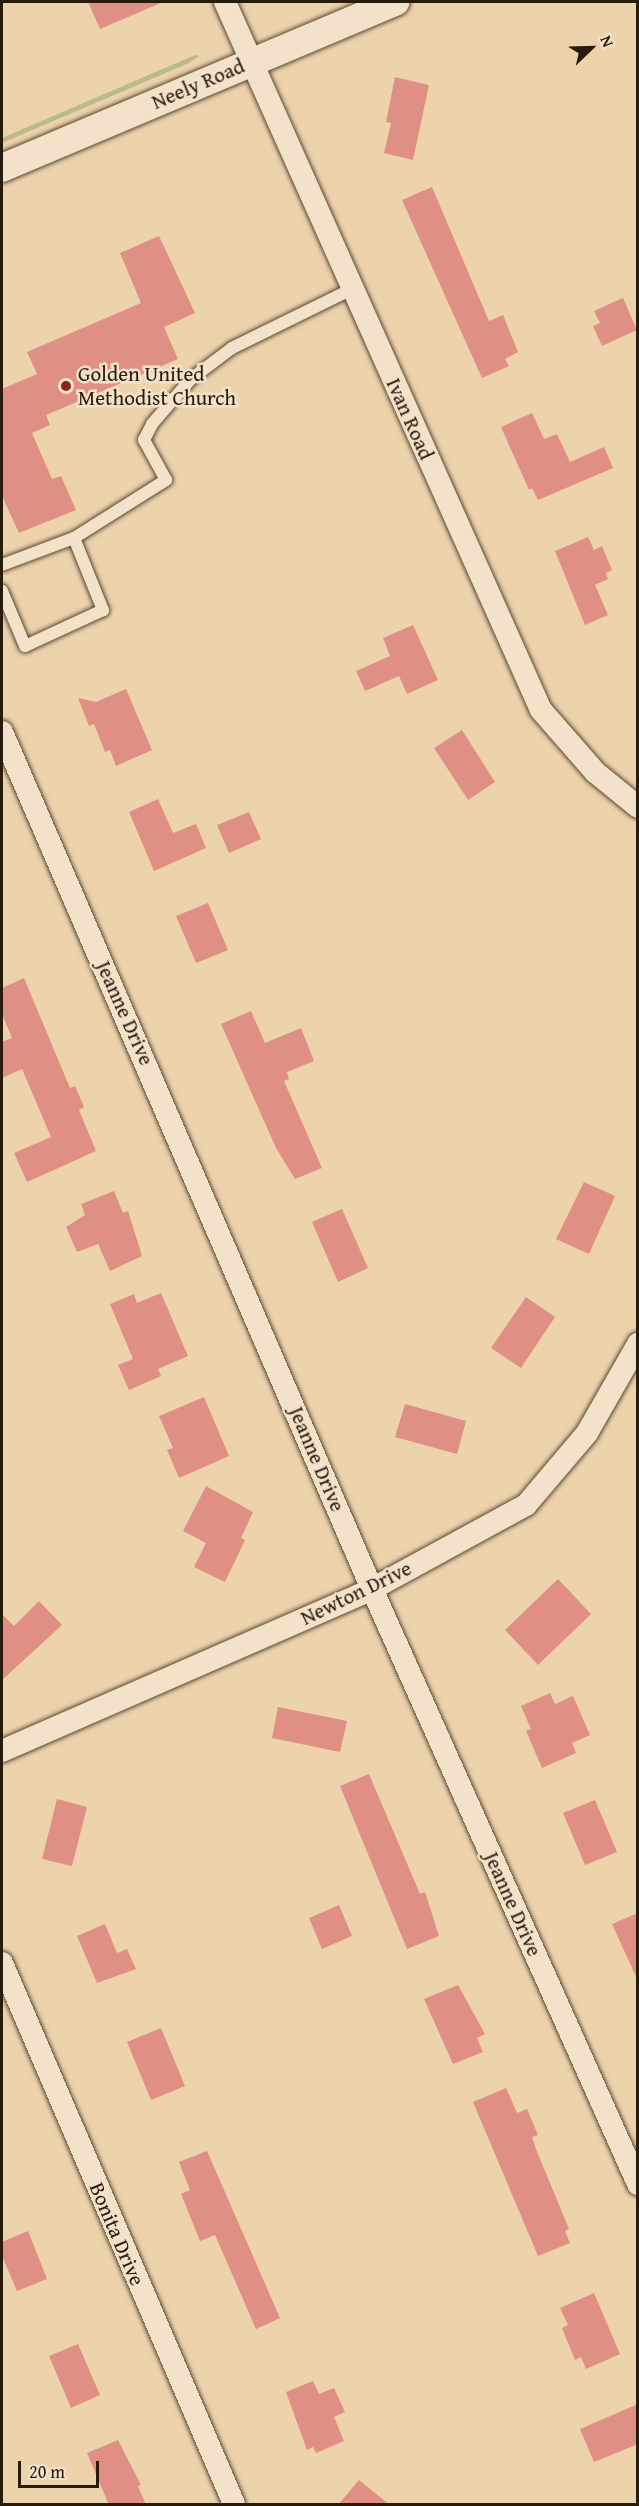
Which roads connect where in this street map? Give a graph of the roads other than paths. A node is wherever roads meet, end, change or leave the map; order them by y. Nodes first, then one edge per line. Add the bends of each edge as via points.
1 (225, 2) edge
2 (395, 2) edge
3 (253, 61) junction
4 (2, 168) edge
5 (352, 289) junction
6 (74, 538) junction
7 (2, 565) edge
8 (2, 591) edge
9 (2, 732) edge
10 (638, 807) edge
11 (636, 1351) edge
12 (372, 1589) junction
13 (2, 1751) edge
14 (2, 1963) edge
15 (638, 2184) edge
16 (234, 2505) edge

1 - 3 street, Ivan Road
2 - 3 street, Neely Road
3 - 4 street, Neely Road
3 - 5 street, Ivan Road
5 - 6 lane via 232,348 191,378 152,424 144,440 166,480
5 - 10 street, Ivan Road via 541,710 595,771
6 - 7 lane
6 - 8 lane via 103,610 25,646
9 - 12 street, Jeanne Drive
11 - 12 street, Newton Drive via 580,1443 526,1505
12 - 13 street, Newton Drive
12 - 15 street, Jeanne Drive
14 - 16 street, Bonita Drive

